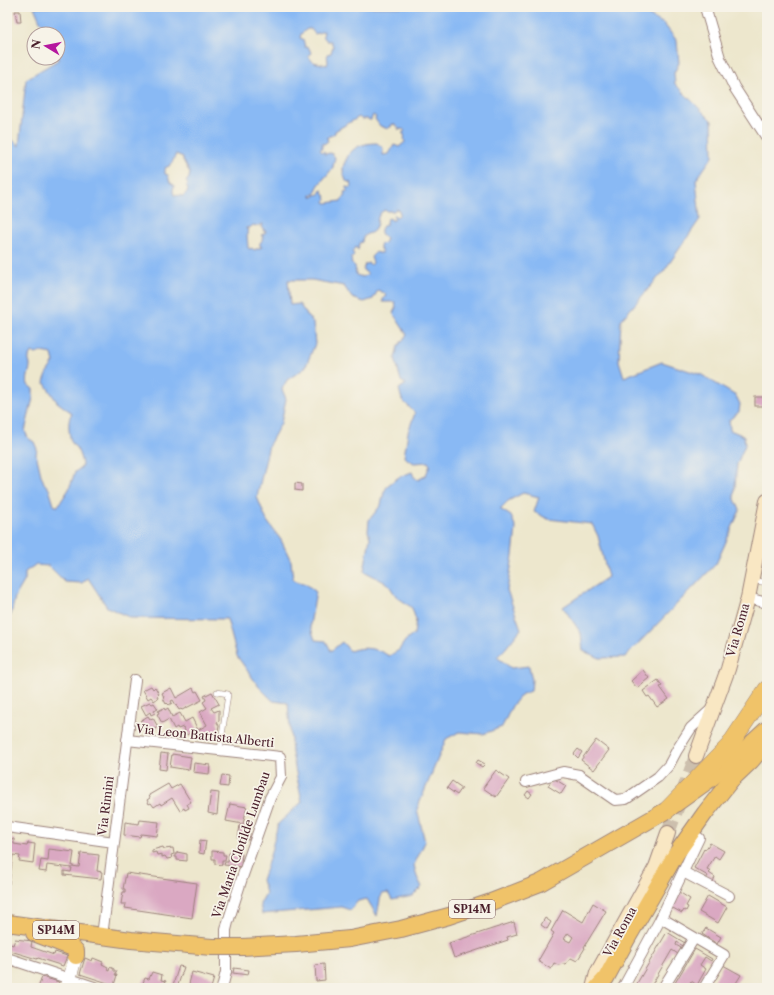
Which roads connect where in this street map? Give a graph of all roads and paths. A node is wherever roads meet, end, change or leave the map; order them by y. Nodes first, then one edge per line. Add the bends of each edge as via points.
1 (705, 7) edge
2 (767, 138) edge
3 (767, 501) edge
4 (765, 517) edge
5 (751, 580) junction
6 (767, 583) edge
7 (748, 598) junction
8 (767, 603) edge
9 (135, 680) dead end
10 (767, 689) edge
11 (217, 692) dead end
12 (713, 708) junction
13 (767, 729) edge
14 (127, 740) junction
15 (767, 742) edge
16 (220, 750) junction
17 (696, 756) tunnel mouth
18 (280, 757) joint
19 (526, 782) dead end
20 (667, 810) junction
21 (7, 827) edge
22 (668, 833) tunnel mouth
23 (699, 838) dead end
24 (114, 842) junction
25 (683, 872) junction
26 (729, 896) dead end
27 (661, 918) junction
28 (9, 923) edge
29 (102, 936) junction
30 (694, 938) junction
31 (76, 956) joint
32 (7, 958) edge
33 (69, 983) edge
34 (604, 985) edge
35 (98, 988) edge
36 (222, 988) edge
37 (593, 988) edge
38 (623, 988) edge
39 (664, 988) edge
40 (704, 988) edge

1 - 2 street via 720,58 734,87
3 - 4 main road, Via Roma
4 - 5 main road, Via Roma
5 - 6 lane
5 - 7 main road, Via Roma
7 - 8 street
7 - 12 main road, Via Roma via 728,668
9 - 14 street, Via Rimini
10 - 20 highway via 729,746
11 - 16 lane via 228,694
12 - 17 main road, Via Roma
12 - 19 street via 691,728 669,765 658,777 626,799 615,800 579,775 563,772
13 - 20 main road, SP14M via 709,780
14 - 16 street, Via Leon Battista Alberti
14 - 24 street, Via Rimini
15 - 34 main road via 704,813 676,854 627,939
16 - 18 street, Via Leon Battista Alberti
18 - 36 street, Via Maria Clotilde Lumbau via 281,777 266,808 228,922 226,972
20 - 29 main road, SP14M, bridge via 540,883 449,916 401,929 350,939 242,947 212,947
21 - 24 street
22 - 37 main road, Via Roma via 656,867 597,973
23 - 25 street
24 - 29 street, Via Rimini
25 - 26 street
25 - 27 street
27 - 30 street
27 - 38 street
28 - 29 main road, SP14M
28 - 31 main road via 73,948
30 - 39 street
30 - 40 street via 724,955
31 - 33 street
32 - 33 street
33 - 35 street

